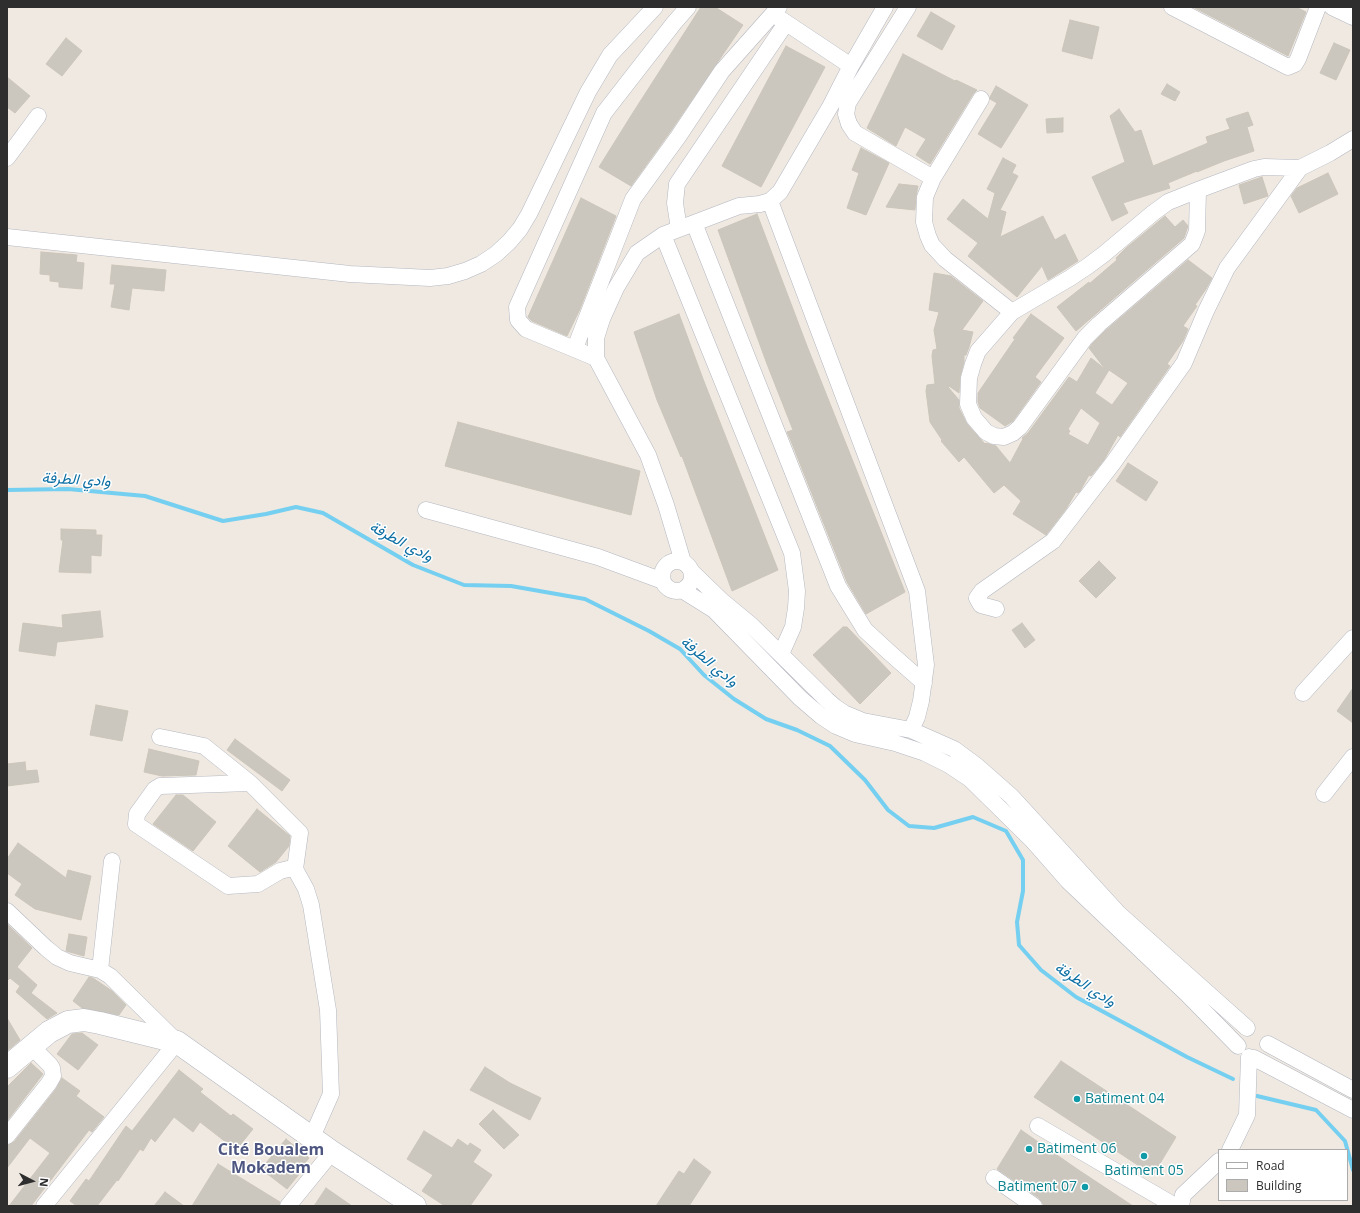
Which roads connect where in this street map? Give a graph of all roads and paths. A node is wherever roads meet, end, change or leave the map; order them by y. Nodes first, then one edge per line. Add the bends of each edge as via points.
1 (655, 7) edge
2 (688, 7) edge
3 (885, 7) edge
4 (908, 7) edge
5 (1172, 7) edge
6 (1318, 7) edge
7 (1332, 7) edge
8 (776, 11) edge
9 (1353, 17) edge
10 (786, 23) junction
11 (850, 66) junction
12 (980, 99) dead end
13 (38, 116) dead end
14 (1353, 138) edge
15 (7, 158) edge
16 (1300, 168) junction
17 (933, 178) junction
18 (1198, 190) junction
19 (770, 201) junction
20 (694, 223) junction
21 (678, 229) junction
22 (664, 235) junction
23 (7, 237) edge
24 (1012, 312) junction
25 (575, 348) junction
26 (596, 358) junction
27 (426, 510) dead end
28 (687, 567) junction
29 (663, 581) junction
30 (682, 590) junction
31 (996, 609) dead end
32 (1353, 638) edge
33 (781, 654) junction
34 (924, 683) junction
35 (1302, 693) dead end
36 (911, 730) junction
37 (160, 737) dead end
38 (1353, 757) edge
39 (250, 783) junction
40 (1324, 794) dead end
41 (112, 861) dead end
42 (295, 869) junction
43 (7, 911) edge
44 (100, 970) junction
45 (1260, 1033) junction
46 (177, 1042) junction
47 (32, 1047) junction
48 (1247, 1053) junction
49 (7, 1067) edge
50 (1353, 1090) edge
51 (1353, 1110) edge
52 (1038, 1126) dead end
53 (7, 1136) edge
54 (312, 1137) junction
55 (1230, 1149) edge
56 (332, 1152) junction
57 (1218, 1162) edge
58 (994, 1178) dead end
59 (44, 1206) edge
60 (288, 1206) edge
61 (415, 1206) edge
62 (1034, 1206) edge
63 (1175, 1206) edge
64 (1181, 1206) edge

1 - 23 street via 610,55 588,92 530,214 520,229 496,254 465,271 430,278 350,274
2 - 25 street via 604,113 517,307 518,320 526,329
3 - 11 street
4 - 17 street via 848,103 846,114 855,133
5 - 6 street via 1288,67 1295,64 1298,59
7 - 9 street
8 - 10 street
8 - 25 street via 722,70 634,199
10 - 11 street
10 - 21 street via 677,184 675,203
11 - 19 street via 831,105 780,192
12 - 17 street
13 - 15 street
14 - 16 street
16 - 18 street via 1254,169
16 - 31 street via 1227,268 1184,363 1113,463 1053,541 982,591 978,598 981,605
17 - 24 street via 925,197 924,209 924,222 932,245 945,259
18 - 24 street via 1168,202 1088,266
18 - 24 street via 1197,231 1192,244 1085,338 1013,433 1004,437 994,436 986,432 974,418 968,404 969,378 978,351
19 - 20 street via 739,206
19 - 34 street via 917,591 926,665
20 - 21 street
20 - 34 street via 838,586 865,630
21 - 22 street
22 - 26 street via 637,253 616,288 596,338
22 - 33 street via 792,553 796,608 793,627
25 - 26 street
26 - 28 street via 648,455
27 - 29 street via 598,558
28 - 29 street via 678,561 672,562 664,569
28 - 30 street via 692,577 687,587
28 - 33 street
29 - 30 street via 670,589
30 - 48 street via 714,610 800,698 831,723 855,734 895,742 925,753 970,779 1032,840 1068,881
32 - 35 street
33 - 36 street via 827,700 844,713 863,721
34 - 36 street via 917,717
36 - 45 street via 954,749 1012,796 1118,913
37 - 39 street via 204,746
38 - 40 street
39 - 42 street via 300,833
39 - 42 street via 160,786 137,814 136,824 228,886 258,884 280,871
41 - 44 street
42 - 54 street via 311,905 328,1010 331,1094
43 - 44 street via 57,957
44 - 46 street via 110,976
45 - 48 street via 1264,1053
45 - 48 street via 1239,1035
45 - 50 street
46 - 47 street via 84,1020 68,1022 49,1032
46 - 54 street
46 - 59 street
47 - 49 street
47 - 53 street via 50,1065 53,1076
48 - 51 street
48 - 55 street via 1247,1115
52 - 63 street
54 - 56 street
56 - 60 street
56 - 61 street
57 - 64 street via 1183,1195
58 - 62 street

